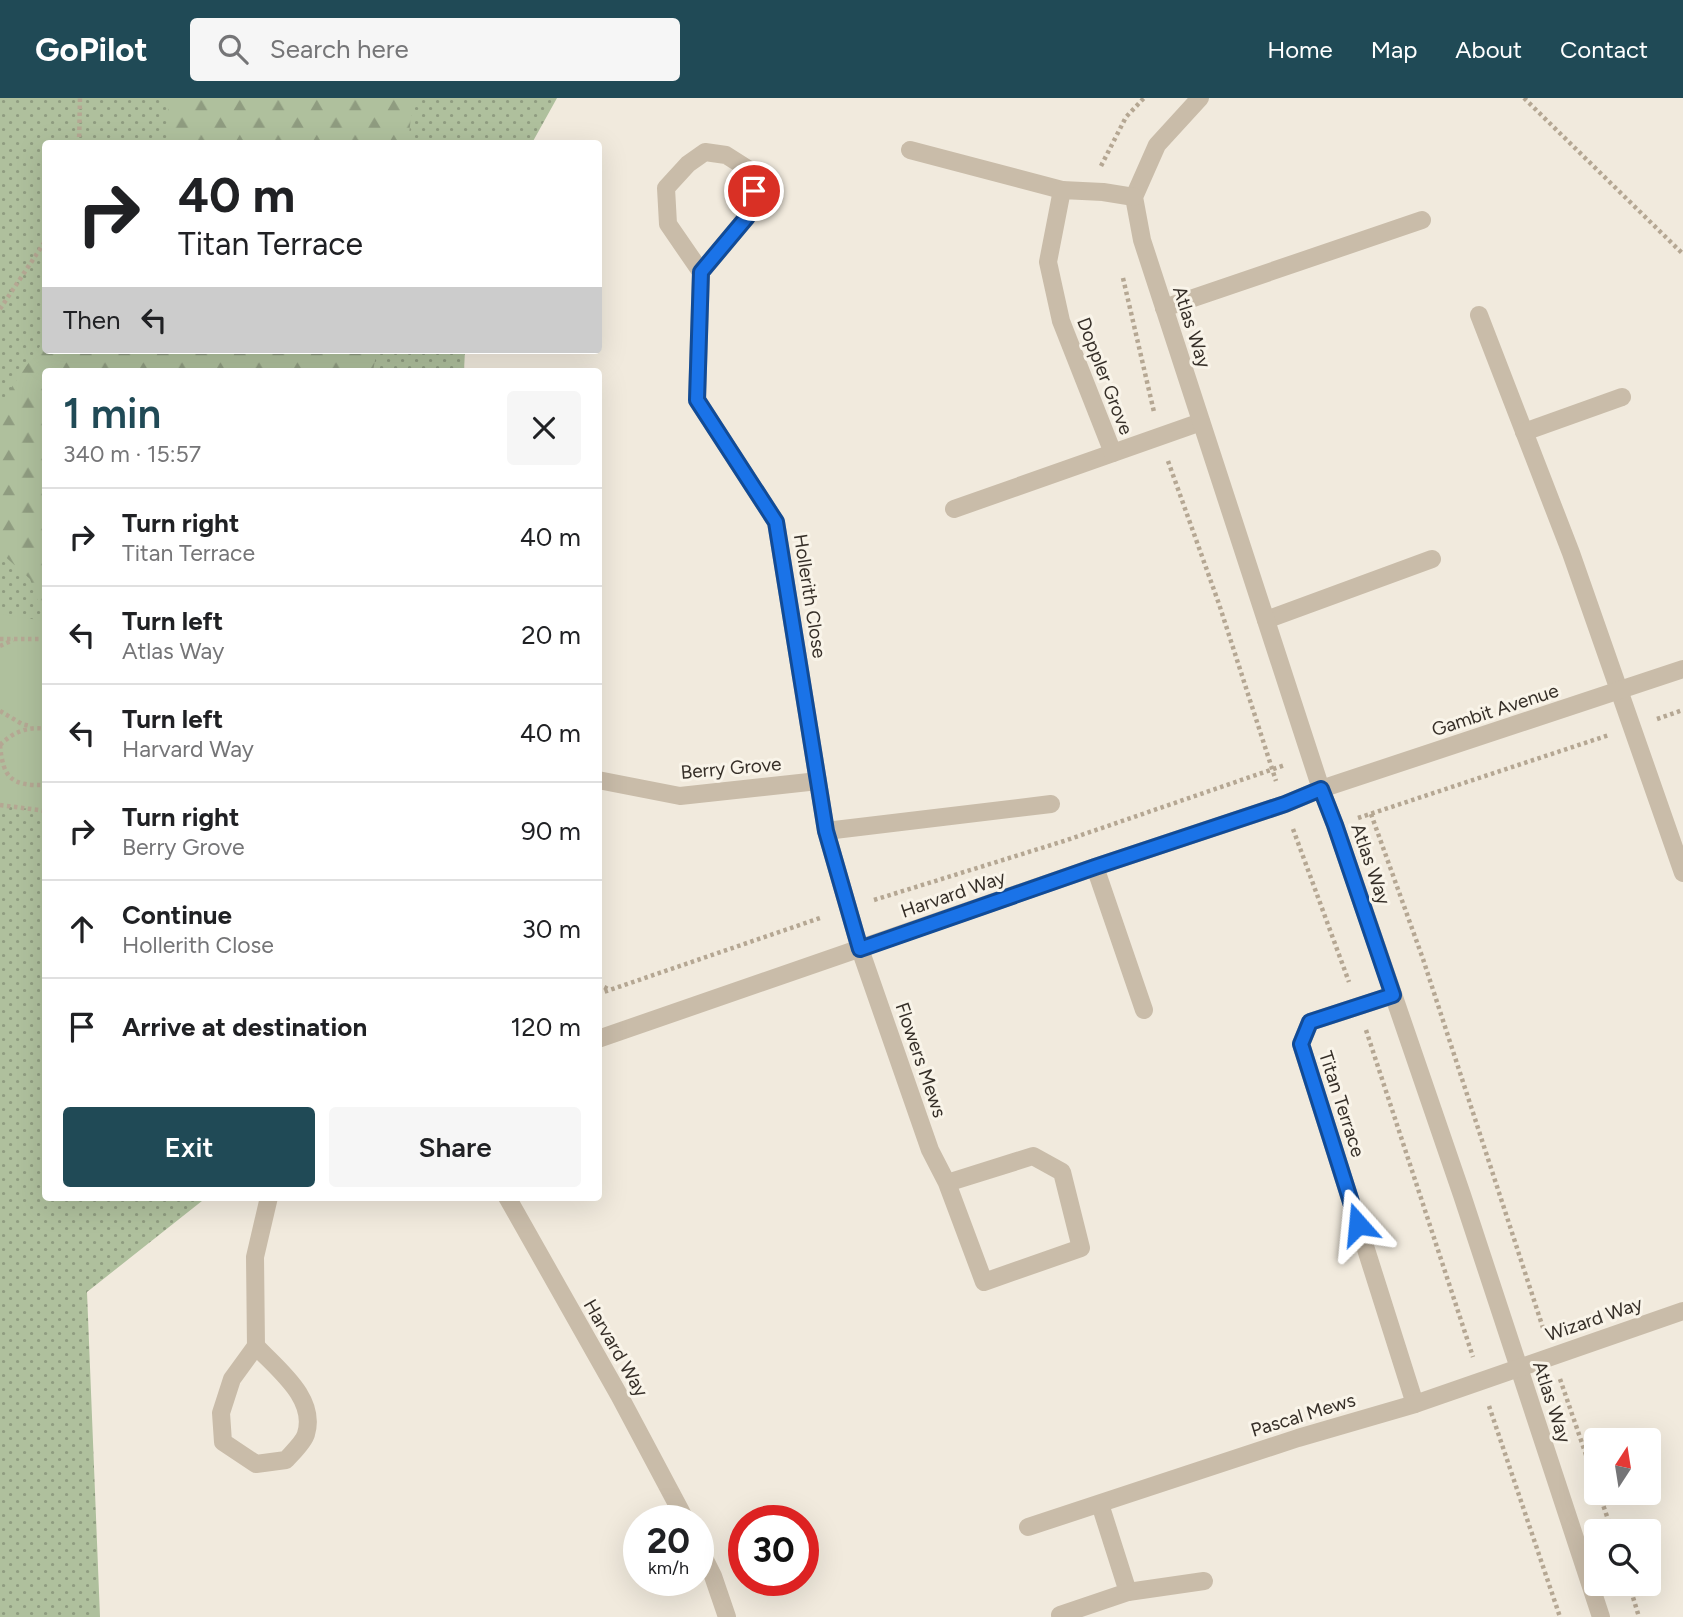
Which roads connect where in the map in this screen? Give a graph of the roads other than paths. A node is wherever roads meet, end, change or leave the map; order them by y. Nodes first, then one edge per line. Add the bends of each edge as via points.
1 (1200, 98) edge
2 (910, 150) dead end
3 (1062, 190) junction
4 (1135, 197) junction
5 (1422, 220) dead end
6 (701, 272) junction
7 (1164, 308) junction
8 (1479, 315) dead end
9 (1622, 397) dead end
10 (1201, 422) junction
11 (1524, 432) junction
12 (1113, 453) junction
13 (954, 509) dead end
14 (1432, 559) dead end
15 (1266, 620) junction
16 (1683, 669) edge
17 (1619, 691) junction
18 (602, 781) edge
19 (818, 781) junction
20 (1321, 789) junction
21 (1051, 804) dead end
22 (826, 831) junction
23 (1095, 867) junction
24 (1683, 873) edge
25 (860, 949) junction
26 (1393, 995) junction
27 (1144, 1010) dead end
28 (602, 1038) edge
29 (947, 1183) junction
30 (268, 1201) edge
31 (509, 1201) edge
32 (1683, 1311) edge
33 (256, 1346) junction
34 (1519, 1368) junction
35 (1415, 1404) junction
36 (1100, 1504) junction
37 (677, 1505) edge
38 (1028, 1527) dead end
39 (714, 1579) edge
40 (1204, 1581) dead end
41 (1128, 1592) junction
42 (1060, 1615) dead end
43 (727, 1617) edge
44 (1601, 1617) edge

1 - 4 street via 1157,145
2 - 3 street
3 - 4 street
3 - 12 street, Doppler Grove via 1048,262 1061,321
4 - 7 street, Atlas Way via 1142,240
5 - 7 street
6 - 6 street via 747,217 754,191 748,169 726,155 705,152 666,188 668,224
6 - 19 street, Hollerith Close via 697,400 776,522
7 - 10 street, Atlas Way
8 - 11 street
9 - 11 street
10 - 12 street
10 - 15 street, Atlas Way
11 - 17 street
12 - 13 street, Doppler Grove
14 - 15 street
15 - 20 street, Atlas Way
16 - 17 street, Gambit Avenue
17 - 20 street, Gambit Avenue
17 - 24 street
18 - 19 street, Berry Grove via 680,796
19 - 22 street
20 - 23 street, Harvard Way
20 - 26 street, Atlas Way
21 - 22 street
22 - 25 street
23 - 25 street, Harvard Way
23 - 27 street
25 - 28 street, Harvard Way
25 - 29 street, Flowers Mews via 930,1150
26 - 34 street, Atlas Way
26 - 35 street, Titan Terrace via 1310,1022 1301,1044
29 - 29 street, Flowers Mews via 984,1282 1082,1248 1062,1172 1033,1156
30 - 33 street via 255,1257
31 - 37 street, Harvard Way
32 - 34 street, Wizard Way
33 - 33 street via 300,1393 306,1413 306,1435 286,1460 256,1464 223,1442 221,1413 232,1379
34 - 35 street, Pascal Mews
34 - 44 street, Atlas Way
35 - 36 street, Pascal Mews
36 - 38 street, Pascal Mews
36 - 41 street
39 - 43 street
40 - 41 street
41 - 42 street

